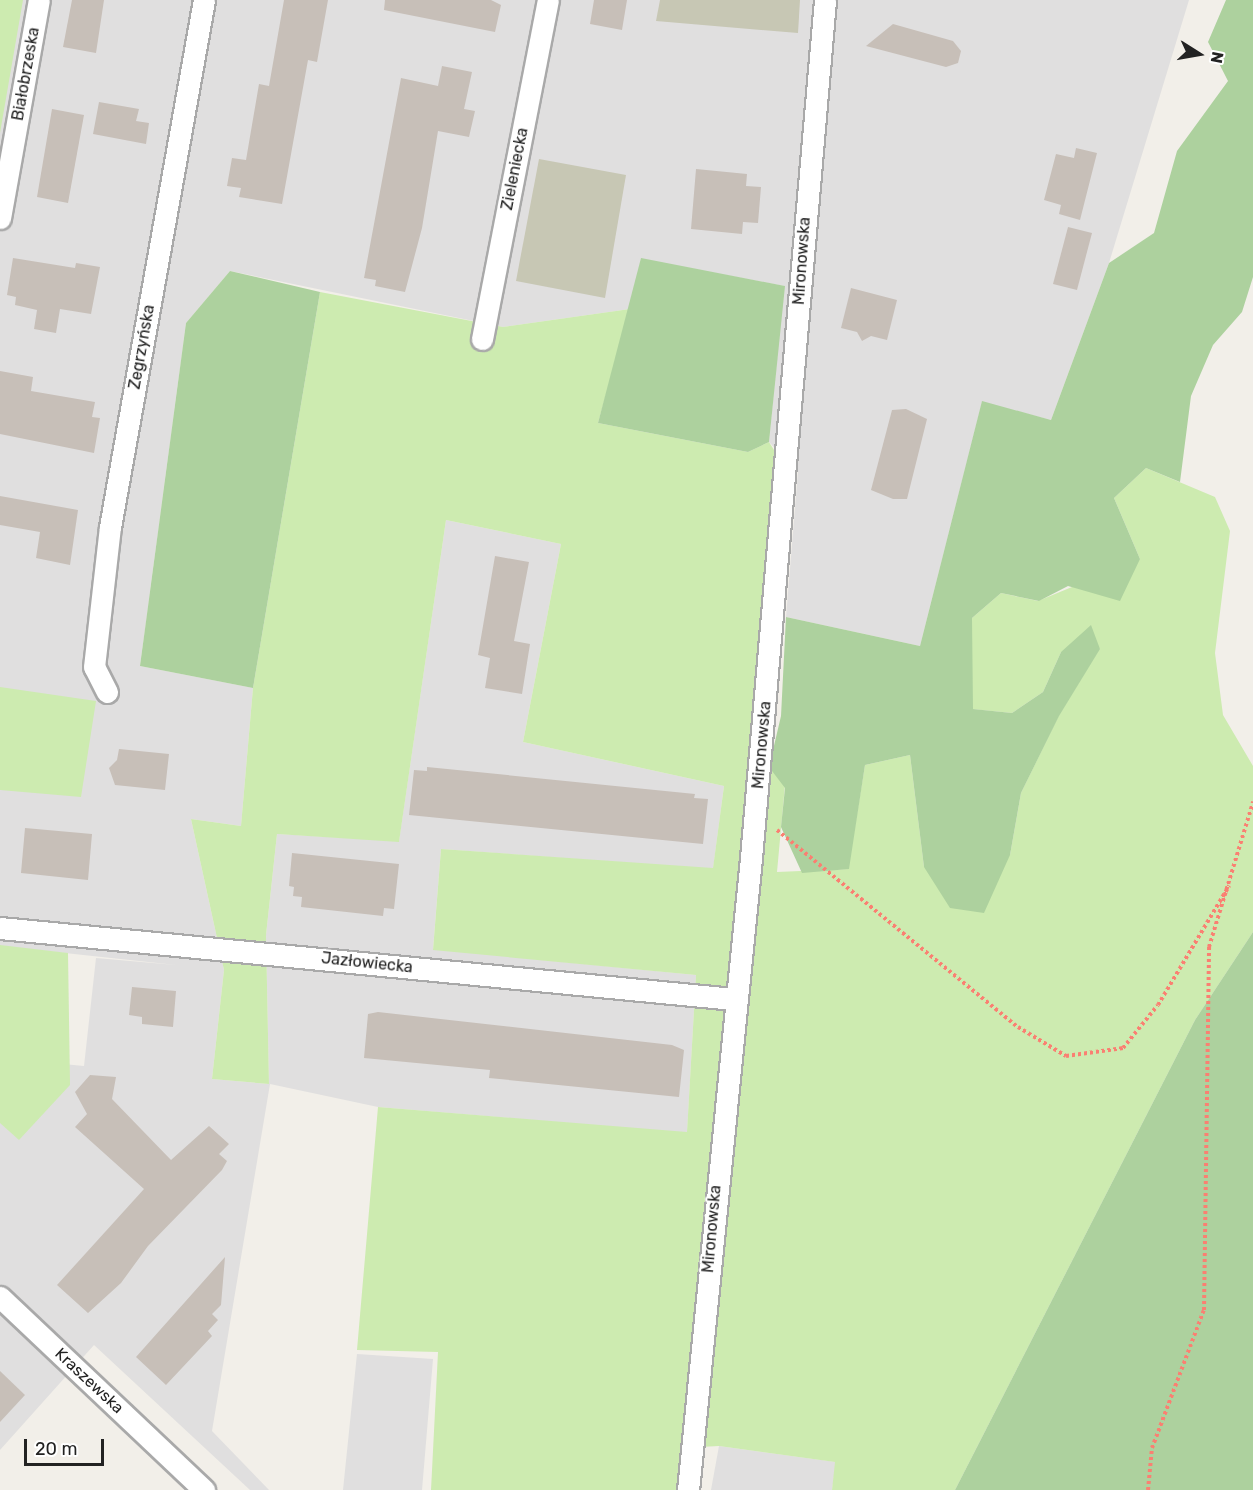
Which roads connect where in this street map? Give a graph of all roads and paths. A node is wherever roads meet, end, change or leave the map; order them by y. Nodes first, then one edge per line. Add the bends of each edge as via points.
1 (39, 0) edge
2 (204, 0) edge
3 (548, 0) edge
4 (825, 0) edge
5 (0, 218) edge
6 (482, 339) dead end
7 (107, 692) dead end
8 (1253, 802) edge
9 (756, 812) junction
10 (1232, 880) junction
11 (0, 928) edge
12 (734, 999) junction
13 (0, 1297) edge
14 (204, 1490) edge
15 (688, 1490) edge
16 (1148, 1490) edge

1 - 5 street, Białobrzeska
2 - 7 street, Zegrzyńska via 110,527 94,667
3 - 6 street, Zieleniecka
4 - 9 street, Mironowska
8 - 10 path
9 - 10 path via 1018,1027 1066,1056 1123,1048 1158,1005
9 - 12 street, Mironowska
10 - 16 path via 1209,947 1204,1310 1152,1448
11 - 12 street, Jazłowiecka
12 - 15 street, Mironowska
13 - 14 street, Kraszewska

